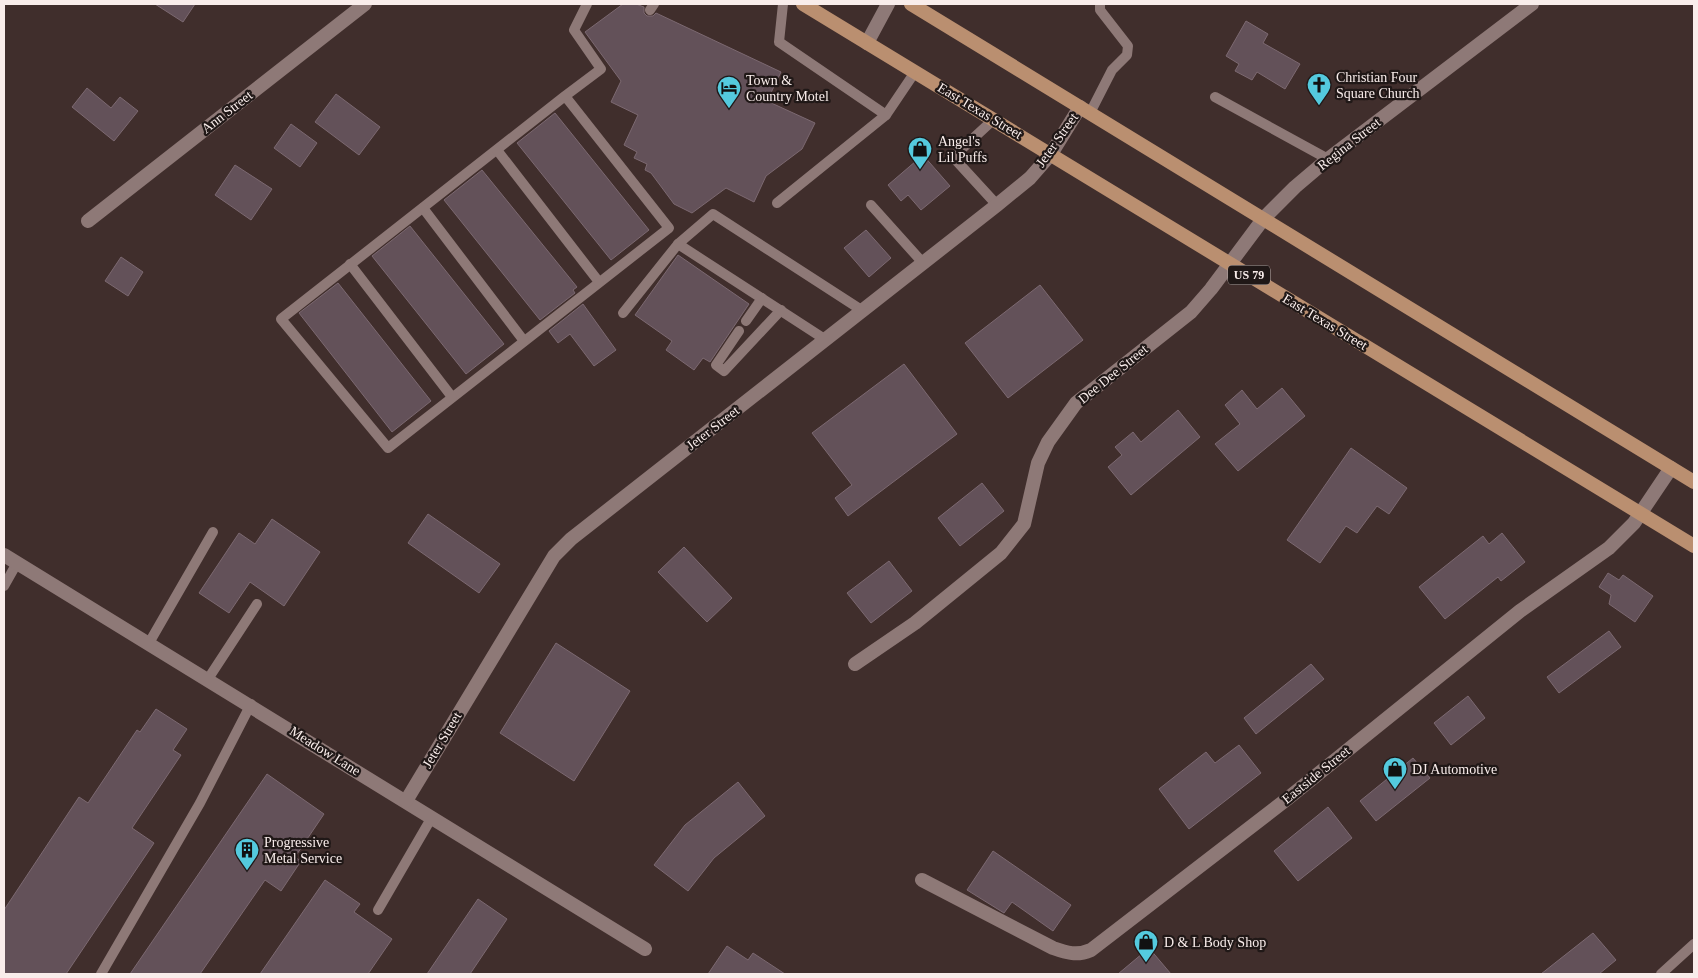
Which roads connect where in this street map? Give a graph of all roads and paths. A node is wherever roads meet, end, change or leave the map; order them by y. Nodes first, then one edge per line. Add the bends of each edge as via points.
1 (365, 4) edge
2 (587, 4) edge
3 (783, 4) edge
4 (803, 4) edge
5 (888, 4) edge
6 (911, 4) edge
7 (1100, 4) edge
8 (1532, 4) edge
9 (867, 43) junction
10 (915, 72) junction
11 (565, 96) junction
12 (1215, 97) dead end
13 (1085, 110) junction
14 (886, 115) junction
15 (993, 120) junction
16 (497, 150) junction
17 (1051, 154) junction
18 (1328, 158) junction
19 (777, 203) dead end
20 (871, 205) dead end
21 (998, 205) junction
22 (423, 208) junction
23 (1264, 218) junction
24 (88, 221) dead end
25 (678, 244) junction
26 (924, 263) junction
27 (350, 264) junction
28 (1229, 264) junction
29 (599, 282) junction
30 (762, 298) junction
31 (781, 310) junction
32 (862, 311) junction
33 (623, 313) dead end
34 (746, 321) dead end
35 (739, 331) dead end
36 (826, 340) junction
37 (524, 341) junction
38 (452, 397) junction
39 (1672, 468) junction
40 (1694, 482) edge
41 (1641, 514) junction
42 (213, 532) dead end
43 (1694, 546) edge
44 (4, 555) edge
45 (17, 563) junction
46 (4, 586) edge
47 (257, 604) dead end
48 (149, 643) junction
49 (855, 664) dead end
50 (208, 678) junction
51 (251, 704) junction
52 (406, 800) junction
53 (432, 817) junction
54 (922, 880) dead end
55 (378, 910) dead end
56 (1694, 944) edge
57 (645, 949) dead end
58 (101, 974) edge
59 (1661, 974) edge

1 - 24 street, Ann Street
2 - 11 lane via 574,30 605,67
3 - 14 lane via 780,42
4 - 9 main road, East Texas Street / US 79
5 - 9 street
6 - 13 main road
7 - 13 lane via 1100,10 1128,46 1127,55 1112,70
8 - 18 street, Regina Street
9 - 10 main road, East Texas Street / US 79
10 - 14 lane
10 - 15 main road, East Texas Street / US 79
11 - 16 lane
11 - 29 lane via 668,228
12 - 18 lane
13 - 17 street, Jeter Street
13 - 23 main road
14 - 19 lane
15 - 17 main road, East Texas Street / US 79
15 - 21 lane via 953,156
16 - 22 lane
16 - 29 lane
17 - 21 street, Jeter Street via 1030,178
17 - 28 main road, East Texas Street / US 79
18 - 23 street, Regina Street
20 - 26 lane
21 - 26 street, Jeter Street
22 - 27 lane
22 - 37 lane
23 - 28 street, Regina Street
23 - 39 main road
25 - 30 lane
25 - 32 lane via 713,214
25 - 33 lane
26 - 32 street, Jeter Street
27 - 38 lane
27 - 38 lane via 281,319 388,448
28 - 41 main road, East Texas Street / US 79
28 - 49 street, Dee Dee Street via 1191,312 1076,403 1060,423 1038,463 1024,524 1001,553 915,623
29 - 37 lane
30 - 31 lane
30 - 34 lane
31 - 35 lane via 724,371 716,365
31 - 36 lane
32 - 36 street, Jeter Street
36 - 52 street, Jeter Street via 554,556
37 - 38 lane
39 - 40 main road
39 - 41 street, Eastside Street
41 - 43 main road, East Texas Street / US 79
41 - 54 street, Eastside Street via 1609,548 1520,611 1287,799 1091,950 1081,955 1053,948
42 - 48 lane
44 - 45 street, Meadow Lane
45 - 46 lane
45 - 48 street, Meadow Lane
47 - 50 lane
48 - 50 street, Meadow Lane
50 - 51 street, Meadow Lane
51 - 52 street, Meadow Lane
51 - 58 lane via 200,803
52 - 53 street, Meadow Lane
53 - 55 lane
53 - 57 street, Meadow Lane
56 - 59 lane

